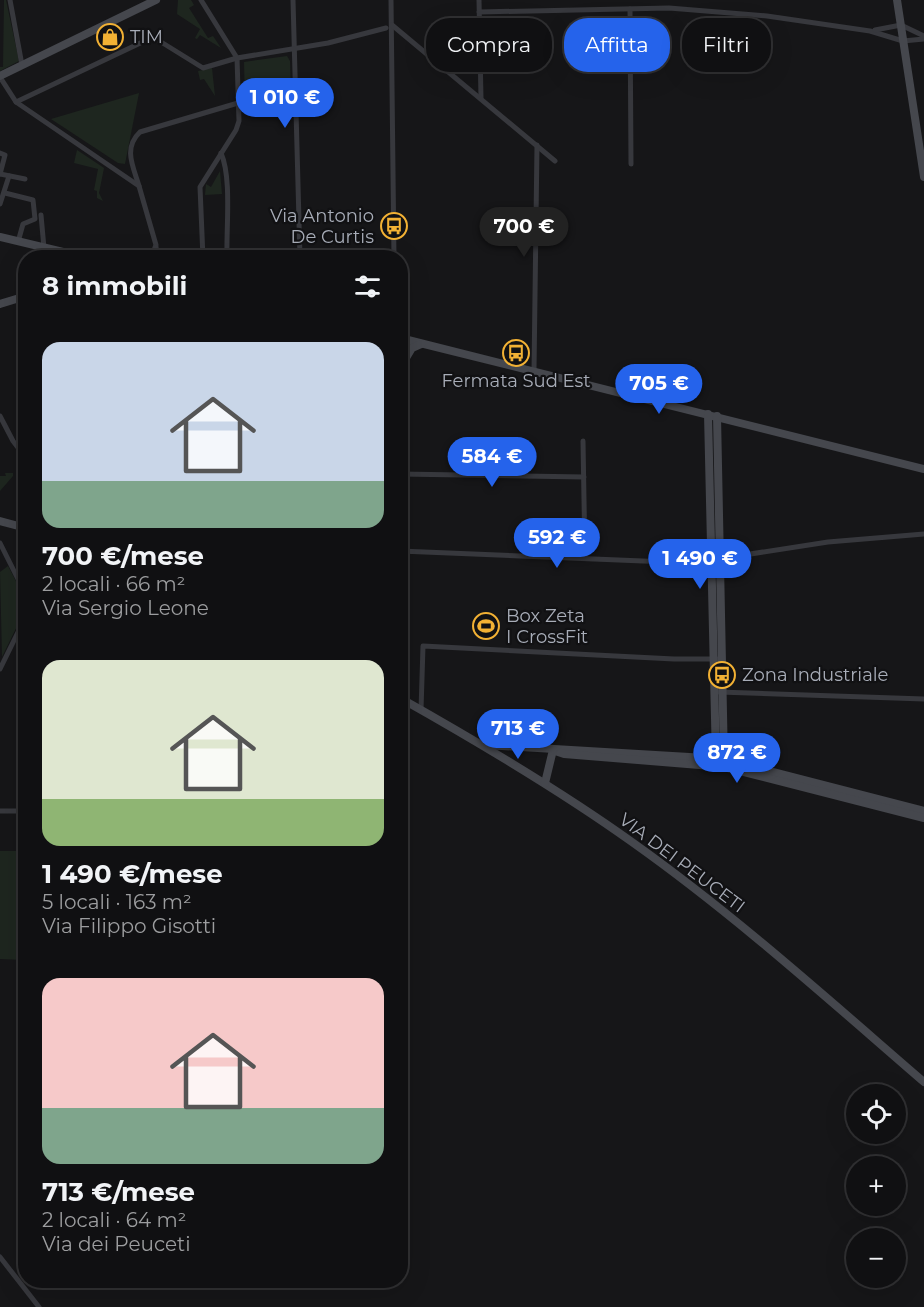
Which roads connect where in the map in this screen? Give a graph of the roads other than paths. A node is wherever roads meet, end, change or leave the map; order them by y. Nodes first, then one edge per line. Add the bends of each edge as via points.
1 (10, 0) edge
2 (156, 0) edge
3 (201, 0) edge
4 (293, 0) edge
5 (391, 0) edge
6 (479, 0) edge
7 (897, 0) edge
8 (630, 9) junction
9 (479, 12) junction
10 (900, 25) junction
11 (389, 26) junction
12 (870, 31) junction
13 (924, 38) edge
14 (903, 41) junction
15 (294, 50) junction
16 (237, 58) junction
17 (22, 65) junction
18 (0, 76) edge
19 (481, 98) junction
20 (16, 102) junction
21 (238, 103) junction
22 (537, 144) junction
23 (0, 153) edge
24 (221, 153) junction
25 (555, 161) dead end
26 (631, 164) dead end
27 (0, 174) edge
28 (9, 176) junction
29 (924, 177) edge
30 (25, 179) dead end
31 (139, 186) junction
32 (3, 194) edge
33 (0, 204) edge
34 (41, 215) dead end
35 (0, 237) edge
36 (18, 242) junction
37 (156, 245) junction
38 (44, 248) junction
39 (50, 250) edge
40 (154, 250) edge
41 (157, 250) edge
42 (204, 250) edge
43 (227, 250) edge
44 (300, 250) edge
45 (394, 250) edge
46 (18, 298) edge
47 (0, 304) edge
48 (408, 340) edge
49 (423, 343) junction
50 (408, 355) edge
51 (534, 371) junction
52 (708, 414) junction
53 (0, 416) edge
54 (717, 416) junction
55 (584, 441) dead end
56 (18, 448) edge
57 (924, 468) edge
58 (408, 474) edge
59 (584, 477) junction
60 (0, 521) edge
61 (18, 526) edge
62 (924, 534) edge
63 (0, 543) edge
64 (408, 550) edge
65 (585, 558) junction
66 (716, 560) junction
67 (18, 579) edge
68 (18, 632) edge
69 (718, 658) junction
70 (0, 669) edge
71 (718, 692) junction
72 (924, 699) edge
73 (408, 703) edge
74 (421, 710) junction
75 (484, 745) junction
76 (554, 750) junction
77 (720, 762) junction
78 (545, 783) junction
79 (0, 811) edge
80 (18, 811) edge
81 (924, 811) edge
82 (924, 818) edge
83 (924, 1082) edge
84 (0, 1257) edge
85 (18, 1280) edge
86 (24, 1288) edge
87 (39, 1307) edge

1 - 17 street
2 - 17 main road
3 - 16 street
4 - 15 street
5 - 11 street
6 - 9 street
7 - 10 main road
8 - 9 street
8 - 12 street via 727,12
8 - 26 street
9 - 19 street
10 - 12 street
10 - 13 street
10 - 14 main road
11 - 15 street
11 - 19 street
11 - 45 street
12 - 14 street
13 - 14 street
14 - 29 main road
15 - 16 street
15 - 44 street
16 - 20 street via 203,68 153,37
16 - 21 street
17 - 18 main road
18 - 20 street
19 - 22 street
20 - 31 street
21 - 24 street via 238,126
21 - 31 street via 137,135 130,151
22 - 25 street
22 - 51 street
23 - 27 street via 5,154
24 - 42 street via 200,187
24 - 43 street via 229,177
27 - 28 street
28 - 30 street
28 - 32 street
31 - 37 street
32 - 33 street
32 - 36 street via 33,200 35,204 36,217 23,224
34 - 38 street
35 - 36 main road
36 - 38 main road
37 - 40 street
37 - 41 street
38 - 39 main road
46 - 47 main road
48 - 49 main road
49 - 50 main road
49 - 51 main road
51 - 52 main road
52 - 54 main road
52 - 66 main road
53 - 56 street
54 - 57 main road
54 - 66 main road
55 - 59 street
58 - 59 street
59 - 65 street
60 - 61 main road
62 - 66 street via 828,542
63 - 67 street
64 - 65 street
65 - 66 street
66 - 69 main road
68 - 70 street
69 - 71 main road
69 - 74 street via 423,646
71 - 72 street
71 - 77 main road
73 - 74 main road, VIA DEI PEUCETI
74 - 75 main road, VIA DEI PEUCETI
75 - 76 main road
75 - 78 main road, VIA DEI PEUCETI
76 - 77 main road via 564,754
76 - 78 main road
77 - 81 main road
77 - 82 main road
78 - 83 main road, VIA DEI PEUCETI via 634,843 704,898
79 - 80 street
84 - 85 street
86 - 87 street

